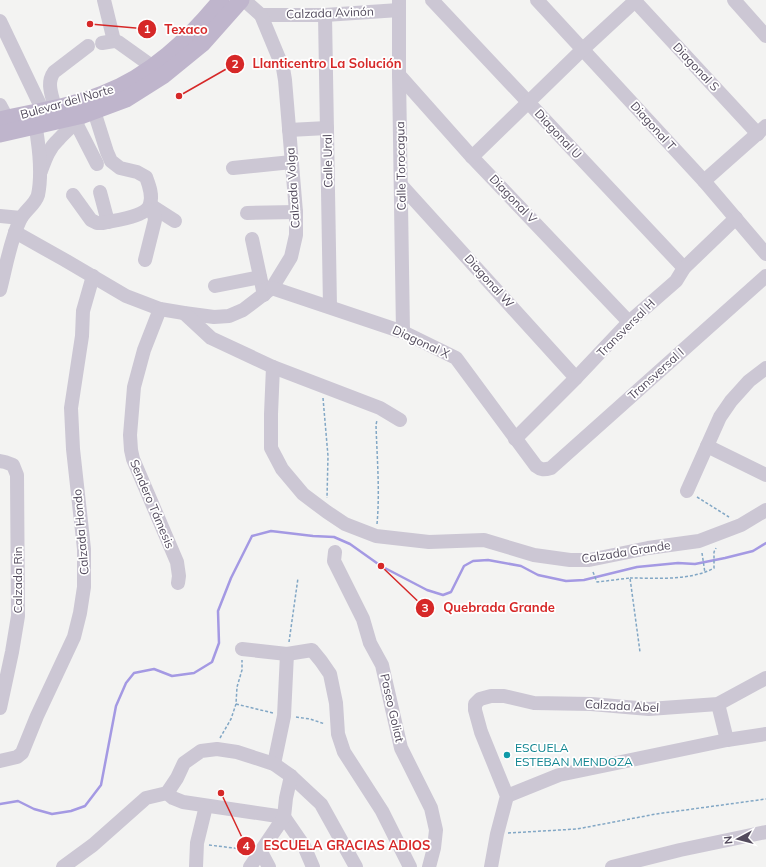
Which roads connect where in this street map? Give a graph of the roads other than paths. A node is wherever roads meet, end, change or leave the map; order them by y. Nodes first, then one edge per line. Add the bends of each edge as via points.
1 (104, 0) edge
2 (221, 0) edge
3 (242, 0) edge
4 (432, 0) edge
5 (537, 0) edge
6 (635, 0) edge
7 (734, 0) edge
8 (399, 5) edge
9 (325, 14) junction
10 (261, 15) junction
11 (0, 21) edge
12 (766, 36) edge
13 (88, 46) dead end
14 (583, 49) junction
15 (153, 68) junction
16 (399, 75) junction
17 (527, 102) junction
18 (42, 114) junction
19 (84, 116) junction
20 (4, 122) edge
21 (327, 128) junction
22 (289, 130) junction
23 (762, 130) edge
24 (472, 157) junction
25 (292, 162) junction
26 (97, 164) dead end
27 (233, 168) dead end
28 (40, 171) junction
29 (704, 181) junction
30 (401, 184) junction
31 (100, 192) dead end
32 (73, 195) dead end
33 (149, 207) junction
34 (296, 212) junction
35 (247, 213) dead end
36 (0, 216) edge
37 (21, 218) junction
38 (736, 218) junction
39 (175, 221) dead end
40 (108, 222) junction
41 (15, 232) junction
42 (252, 240) dead end
43 (766, 254) edge
44 (145, 260) dead end
45 (684, 268) junction
46 (92, 276) junction
47 (766, 276) edge
48 (260, 277) junction
49 (215, 286) dead end
50 (0, 290) edge
51 (268, 291) junction
52 (330, 307) junction
53 (160, 309) junction
54 (184, 313) junction
55 (629, 322) junction
56 (403, 332) junction
57 (272, 367) junction
58 (766, 368) edge
59 (576, 378) junction
60 (400, 420) dead end
61 (515, 439) junction
62 (706, 446) junction
63 (0, 461) edge
64 (546, 469) joint
65 (766, 475) edge
66 (687, 491) road end
67 (766, 510) edge
68 (335, 552) dead end
69 (178, 583) dead end
70 (242, 649) road end
71 (287, 654) junction
72 (766, 678) edge
73 (718, 704) junction
74 (0, 708) edge
75 (766, 734) edge
76 (727, 740) junction
77 (0, 761) edge
78 (274, 764) junction
79 (291, 776) junction
80 (167, 794) junction
81 (507, 796) junction
82 (206, 806) junction
83 (284, 817) junction
84 (766, 832) edge
85 (261, 852) junction
86 (63, 867) edge
87 (196, 867) edge
88 (250, 867) edge
89 (269, 867) edge
90 (313, 867) edge
91 (356, 867) edge
92 (410, 867) edge
93 (429, 867) edge
94 (491, 867) edge
95 (612, 867) edge

1 - 15 street via 108,42
2 - 15 main road, Bulevar del Norte via 189,36
3 - 10 street, Calzada Volga
3 - 19 main road, Bulevar del Norte via 202,44 164,75 126,99
4 - 17 street, Diagonal U
5 - 14 street, Diagonal T
6 - 14 street
6 - 23 street, Diagonal S
7 - 12 street
8 - 9 street, Calzada Avinón
8 - 16 street, Calle Torocagua
9 - 10 street, Calzada Avinón
9 - 21 street, Calle Ural
10 - 22 street, Calzada Volga via 283,68
11 - 18 street
13 - 18 street via 51,76
14 - 17 street
14 - 29 street, Diagonal T
15 - 18 main road, Bulevar del Norte via 102,95
16 - 24 street, Diagonal V
16 - 30 street, Calle Torocagua
17 - 24 street
17 - 45 street, Diagonal U
18 - 19 main road, Bulevar del Norte
18 - 20 main road, Bulevar del Norte
18 - 28 street
19 - 26 street
19 - 28 street via 50,150
19 - 33 street via 111,160 120,168 146,177 151,192
21 - 22 street
21 - 52 street, Calle Ural
22 - 25 street, Calzada Volga
23 - 29 street
24 - 55 street, Diagonal V
25 - 27 street
25 - 34 street, Calzada Volga
28 - 37 street via 37,197
29 - 38 street, Diagonal T
30 - 56 street, Calle Torocagua
30 - 59 street, Diagonal W
31 - 40 street
32 - 40 street via 91,220 97,223
33 - 39 street
33 - 40 street via 142,214
33 - 44 street via 155,220
34 - 35 street
34 - 51 street, Calzada Volga via 296,235 291,257
36 - 37 street
37 - 41 street
38 - 43 street, Diagonal T
38 - 45 street, Transversal H
41 - 46 street, Calzada Volga
41 - 50 street
42 - 48 street
45 - 55 street, Transversal H via 676,281
46 - 53 street, Calzada Volga via 126,296
46 - 77 street, Calzada Hondo via 83,311 82,336 71,408 85,559 80,613 74,637 22,753 18,757
47 - 64 street, Transversal I via 551,468
48 - 49 street
48 - 51 street
51 - 52 street, Diagonal X
51 - 54 street, Calzada Volga via 243,310 229,316
52 - 56 street, Diagonal X
53 - 54 street, Calzada Volga
53 - 69 street, Sendero Támesis via 144,350 134,388 131,450 177,562
54 - 57 street via 211,338
55 - 59 street, Transversal H
56 - 61 street, Diagonal X via 456,358
57 - 60 street via 380,408
57 - 67 street, Calzada Grande via 272,448 282,469 303,494 327,512 345,524 376,536 428,542 484,540 534,555 589,560 698,541 741,525
58 - 62 street via 731,401
59 - 61 street, Transversal H
61 - 64 street, Diagonal X via 536,466
62 - 65 street
62 - 66 street
63 - 74 street, Calzada Rin via 13,465 17,475 18,616
68 - 93 street, Paseo Goliat via 334,561 363,619 370,643 382,665 401,748 431,808 436,830
70 - 71 street
71 - 78 street via 284,716
71 - 92 street via 312,650 330,674 336,703 338,734 344,752 382,811
72 - 73 street, Calzada Abel
73 - 76 street
73 - 81 street, Calzada Abel via 649,709 534,703 504,696 480,699 475,704 475,710 481,732
75 - 76 street
76 - 81 street via 559,775
78 - 79 street
78 - 80 street via 237,752 217,749 201,751 184,763
79 - 83 street
79 - 91 street via 321,804
80 - 82 street via 182,802
80 - 86 street via 146,798 93,845
81 - 94 street
82 - 83 street
82 - 87 street via 197,843
83 - 85 street
83 - 90 street via 304,846
84 - 95 street
85 - 88 street
85 - 89 street

